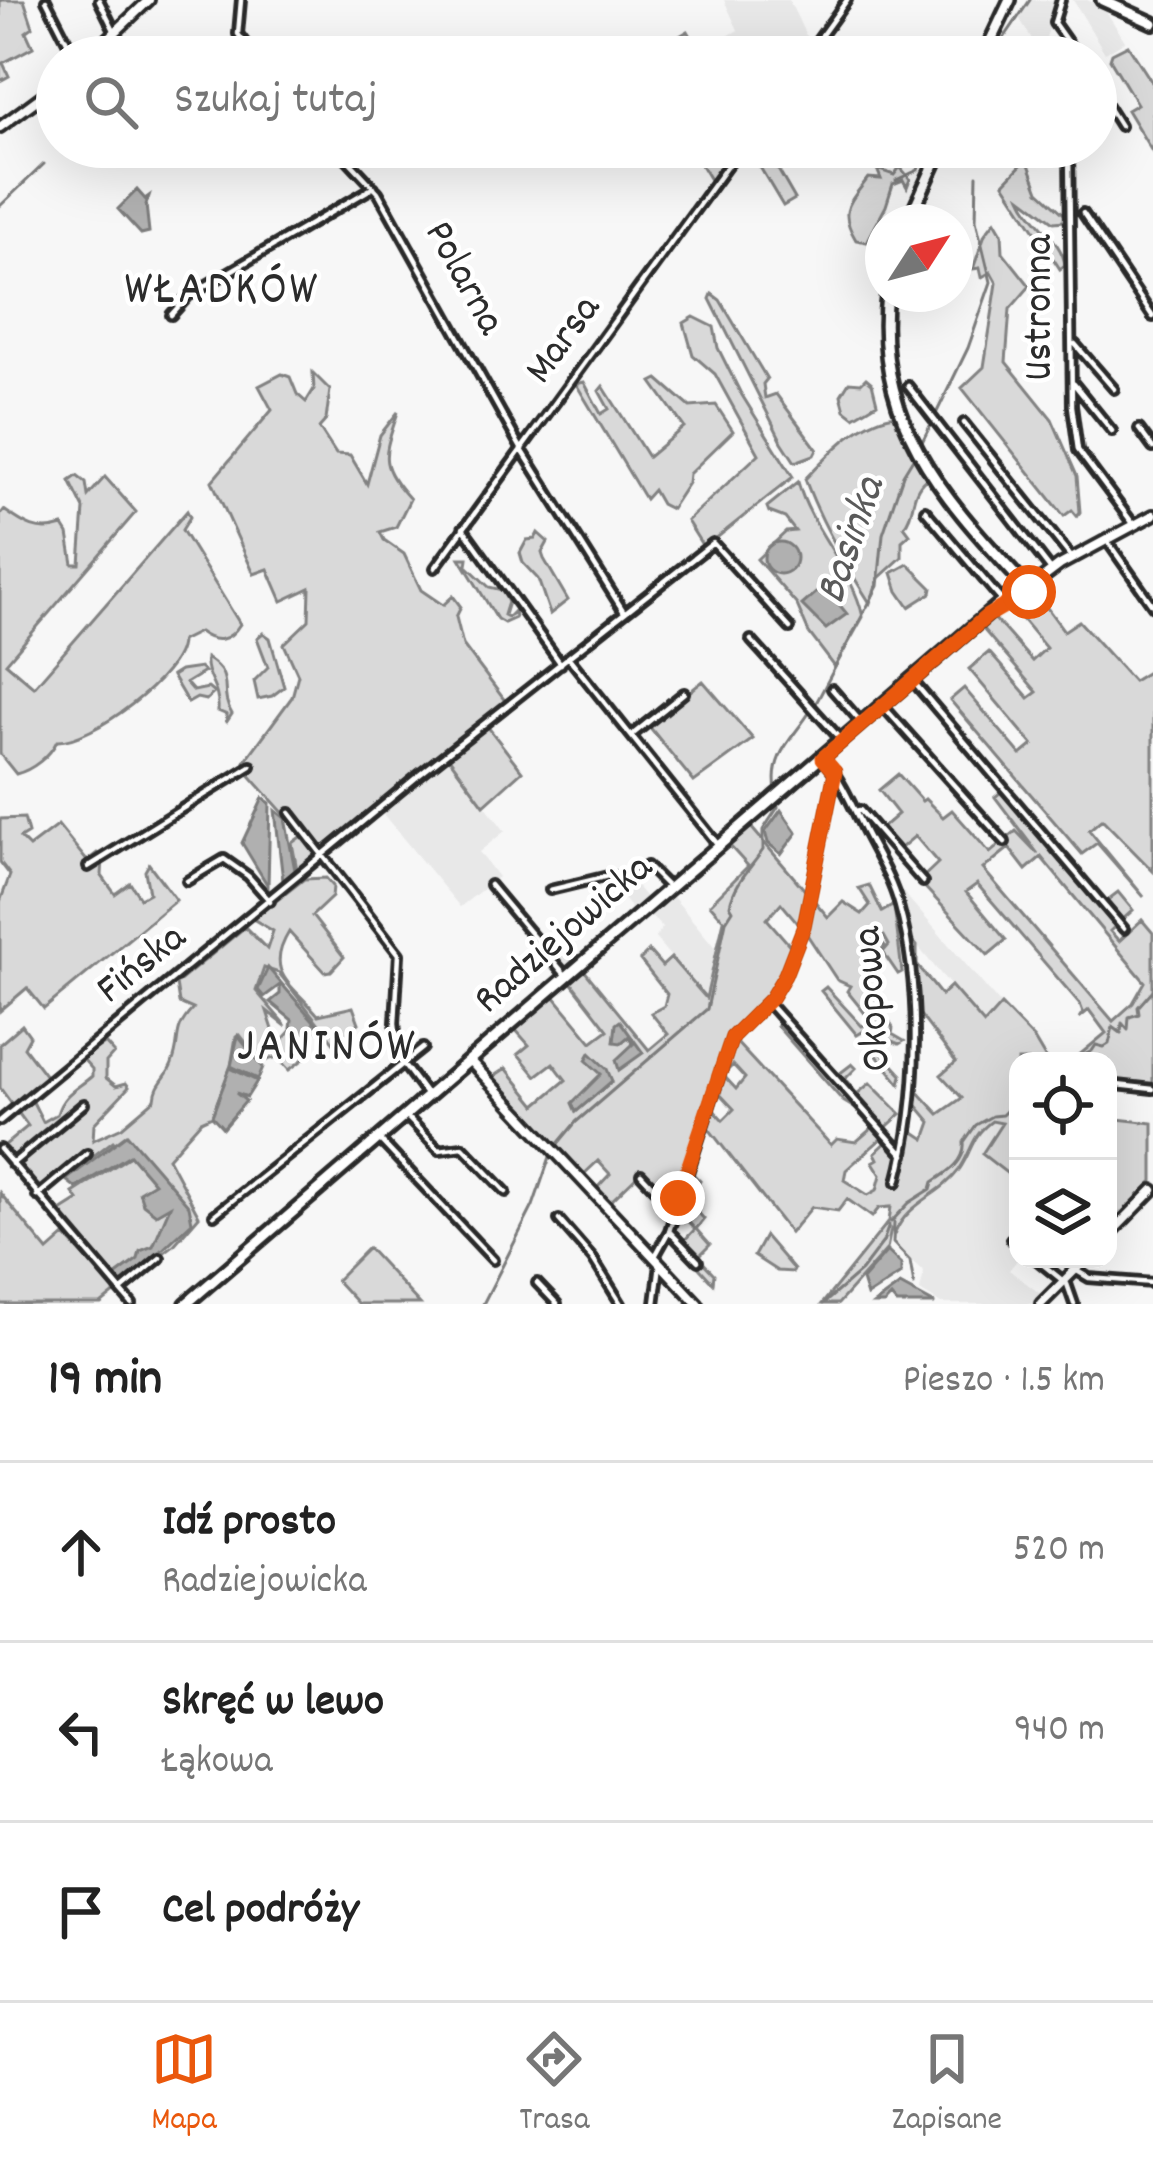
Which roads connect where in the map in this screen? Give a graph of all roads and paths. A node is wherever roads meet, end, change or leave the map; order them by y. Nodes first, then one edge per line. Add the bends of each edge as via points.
1 (46, 0) edge
2 (99, 0) edge
3 (149, 0) edge
4 (241, 0) edge
5 (848, 0) edge
6 (1010, 0) edge
7 (1061, 0) edge
8 (1102, 0) edge
9 (1153, 23) edge
10 (115, 32) junction
11 (64, 36) edge
12 (111, 36) edge
13 (239, 36) edge
14 (821, 36) edge
15 (993, 36) edge
16 (1063, 36) edge
17 (36, 101) edge
18 (1117, 121) edge
19 (1120, 126) dead end
20 (0, 127) edge
21 (356, 168) edge
22 (726, 168) edge
23 (932, 168) edge
24 (1070, 168) edge
25 (374, 187) junction
26 (916, 204) edge
27 (1083, 212) dead end
28 (887, 312) edge
29 (171, 315) dead end
30 (1153, 316) edge
31 (1074, 345) junction
32 (1072, 383) junction
33 (908, 386) dead end
34 (1114, 388) dead end
35 (964, 423) dead end
36 (1139, 429) dead end
37 (1112, 431) dead end
38 (1153, 448) edge
39 (522, 450) junction
40 (925, 511) dead end
41 (1153, 515) edge
42 (1134, 525) junction
43 (463, 528) junction
44 (1107, 539) junction
45 (1072, 558) junction
46 (1006, 567) junction
47 (435, 568) dead end
48 (1049, 571) junction
49 (1023, 586) junction
50 (1003, 602) junction
51 (1153, 606) edge
52 (624, 612) junction
53 (987, 616) junction
54 (790, 628) dead end
55 (751, 640) dead end
56 (569, 658) junction
57 (560, 664) junction
58 (912, 680) junction
59 (832, 689) dead end
60 (684, 693) dead end
61 (883, 706) junction
62 (862, 724) junction
63 (632, 735) junction
64 (842, 741) junction
65 (823, 758) junction
66 (251, 766) dead end
67 (835, 772) junction
68 (855, 811) junction
69 (290, 813) dead end
70 (1005, 842) dead end
71 (720, 846) junction
72 (324, 857) junction
73 (88, 867) dead end
74 (187, 881) dead end
75 (923, 882) dead end
76 (490, 885) dead end
77 (670, 889) junction
78 (550, 890) dead end
79 (270, 901) junction
80 (1124, 928) dead end
81 (567, 977) junction
82 (768, 1003) junction
83 (423, 1048) dead end
84 (470, 1061) junction
85 (403, 1066) junction
86 (1117, 1085) edge
87 (1153, 1089) edge
88 (428, 1097) junction
89 (84, 1104) dead end
90 (406, 1116) junction
91 (0, 1121) edge
92 (379, 1139) junction
93 (0, 1149) edge
94 (87, 1154) dead end
95 (904, 1155) junction
96 (12, 1164) junction
97 (641, 1174) dead end
98 (897, 1182) dead end
99 (1153, 1190) edge
100 (506, 1192) dead end
101 (37, 1196) junction
102 (675, 1210) junction
103 (214, 1214) dead end
104 (559, 1220) dead end
105 (1117, 1227) edge
106 (669, 1231) junction
107 (160, 1258) dead end
108 (493, 1260) dead end
109 (657, 1261) junction
110 (698, 1261) dead end
111 (1047, 1268) edge
112 (1076, 1268) edge
113 (1083, 1268) edge
114 (1064, 1281) junction
115 (538, 1283) dead end
116 (1153, 1283) edge
117 (121, 1291) junction
118 (132, 1304) edge
119 (186, 1304) edge
120 (557, 1304) edge
121 (621, 1304) edge
122 (655, 1304) edge
123 (698, 1304) edge
124 (1041, 1304) edge
125 (1074, 1304) edge

1 - 11 street
2 - 10 street
3 - 10 street
4 - 13 street
5 - 14 street
6 - 15 main road
7 - 16 street via 1054,23
8 - 9 main road
10 - 12 street
17 - 20 street
18 - 19 street
21 - 25 street, Polarna
22 - 39 street, Marsa
23 - 26 main road
24 - 31 street, Ustronna
25 - 29 street via 188,296
25 - 39 street, Polarna
27 - 30 street
28 - 46 main road via 887,363 908,435
31 - 32 street, Ustronna
31 - 34 street
32 - 37 street
32 - 42 street, Ustronna via 1078,450
33 - 48 street
35 - 45 street
36 - 38 street
39 - 43 street, Marsa
39 - 52 street, Polarna
40 - 50 street
41 - 42 street
42 - 44 street
43 - 47 street, Marsa
43 - 57 street
44 - 45 street
44 - 51 street
45 - 48 street
46 - 49 main road
46 - 50 main road via 1013,589
48 - 49 street
49 - 50 main road, Radziejowicka
49 - 53 main road, Radziejowicka
50 - 53 main road, Radziejowicka
52 - 54 street, Fińska via 713,543
52 - 56 street, Fińska
53 - 58 main road, Radziejowicka
55 - 64 street
56 - 57 street, Fińska
56 - 63 street
57 - 72 street, Fińska
58 - 61 main road, Radziejowicka
58 - 80 street
59 - 62 street
60 - 63 street
61 - 62 main road, Radziejowicka
61 - 70 street
62 - 64 main road, Radziejowicka
63 - 71 street
64 - 65 main road, Radziejowicka
65 - 67 street, Okopowa
65 - 71 main road, Radziejowicka
66 - 73 street
67 - 68 street, Okopowa
67 - 82 street via 804,926
68 - 75 street
68 - 95 street, Okopowa via 896,894 909,962 914,1058
69 - 72 street
71 - 77 main road, Radziejowicka
72 - 79 street, Fińska
72 - 85 street via 399,953 395,1023
74 - 79 street via 224,859
76 - 81 street
77 - 78 street via 647,866 630,878
77 - 81 main road, Radziejowicka
79 - 91 street, Fińska
81 - 84 main road, Radziejowicka
82 - 95 street
82 - 102 street via 732,1037
83 - 85 street
84 - 88 main road, Radziejowicka
84 - 109 street
85 - 88 street
85 - 103 street
86 - 87 street
88 - 90 main road, Radziejowicka
89 - 96 street
90 - 92 main road, Radziejowicka
90 - 100 street via 439,1150 463,1147
92 - 108 street
92 - 119 main road, Radziejowicka
93 - 96 street
94 - 101 street
95 - 98 street, Okopowa
96 - 101 street
97 - 102 street
99 - 105 street
101 - 117 street
102 - 106 street
104 - 121 street
106 - 109 street
106 - 110 street
107 - 117 street
109 - 122 street
109 - 123 street
111 - 114 street
112 - 114 street
113 - 116 street via 1085,1277
114 - 124 street
114 - 125 street
115 - 120 street
117 - 118 street

